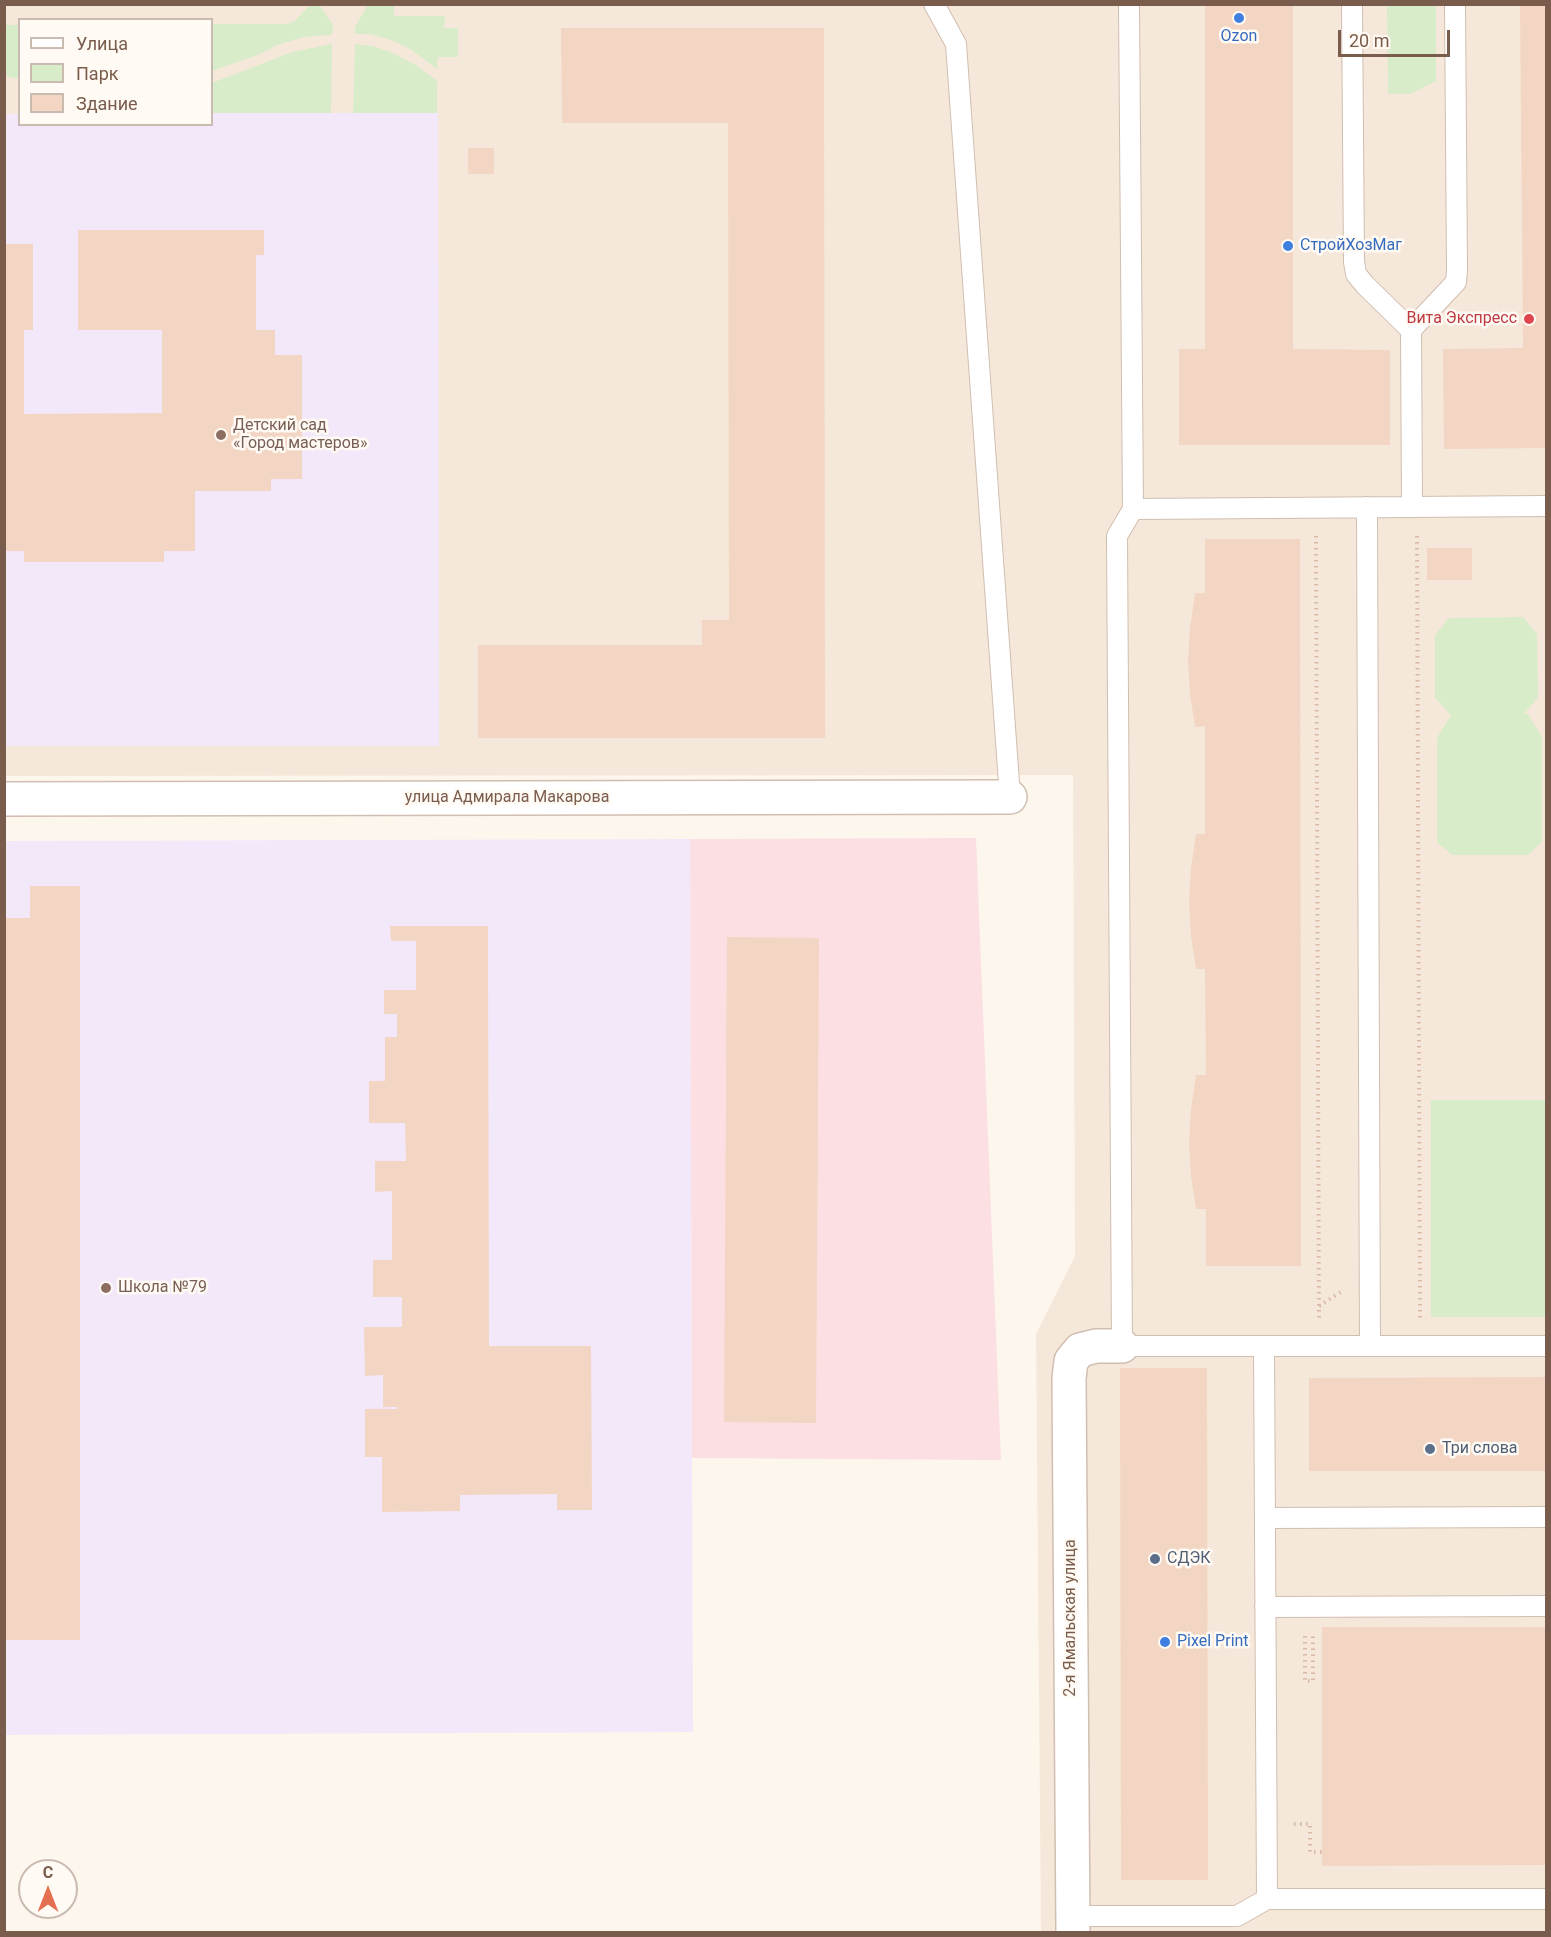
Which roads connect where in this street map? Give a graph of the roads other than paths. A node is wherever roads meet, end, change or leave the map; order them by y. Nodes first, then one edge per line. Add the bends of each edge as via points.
1 (934, 4) edge
2 (1129, 4) edge
3 (1352, 4) edge
4 (1455, 4) edge
5 (1411, 330) junction
6 (1546, 506) edge
7 (1367, 507) junction
8 (1415, 507) junction
9 (1133, 509) junction
10 (1010, 797) joint
11 (4, 800) edge
12 (1122, 1346) junction
13 (1264, 1346) junction
14 (1370, 1346) junction
15 (1546, 1346) edge
16 (1546, 1517) edge
17 (1265, 1518) junction
18 (1546, 1606) edge
19 (1265, 1607) junction
20 (1267, 1899) junction
21 (1546, 1899) edge
22 (1073, 1924) edge
23 (1243, 1924) edge

1 - 10 lane via 956,44
2 - 9 lane
3 - 5 lane via 1356,274
4 - 5 lane via 1456,282
5 - 8 lane
6 - 8 lane
7 - 8 lane
7 - 9 lane
7 - 14 lane
9 - 12 lane via 1117,536
10 - 11 street, улица Адмирала Макарова
12 - 13 lane
12 - 22 street, 2-я Ямальская улица via 1080,1350 1071,1361
13 - 14 lane
13 - 17 lane
14 - 15 lane
16 - 17 lane
17 - 19 lane
18 - 19 lane
19 - 20 lane
20 - 21 lane
20 - 23 lane
22 - 23 lane

